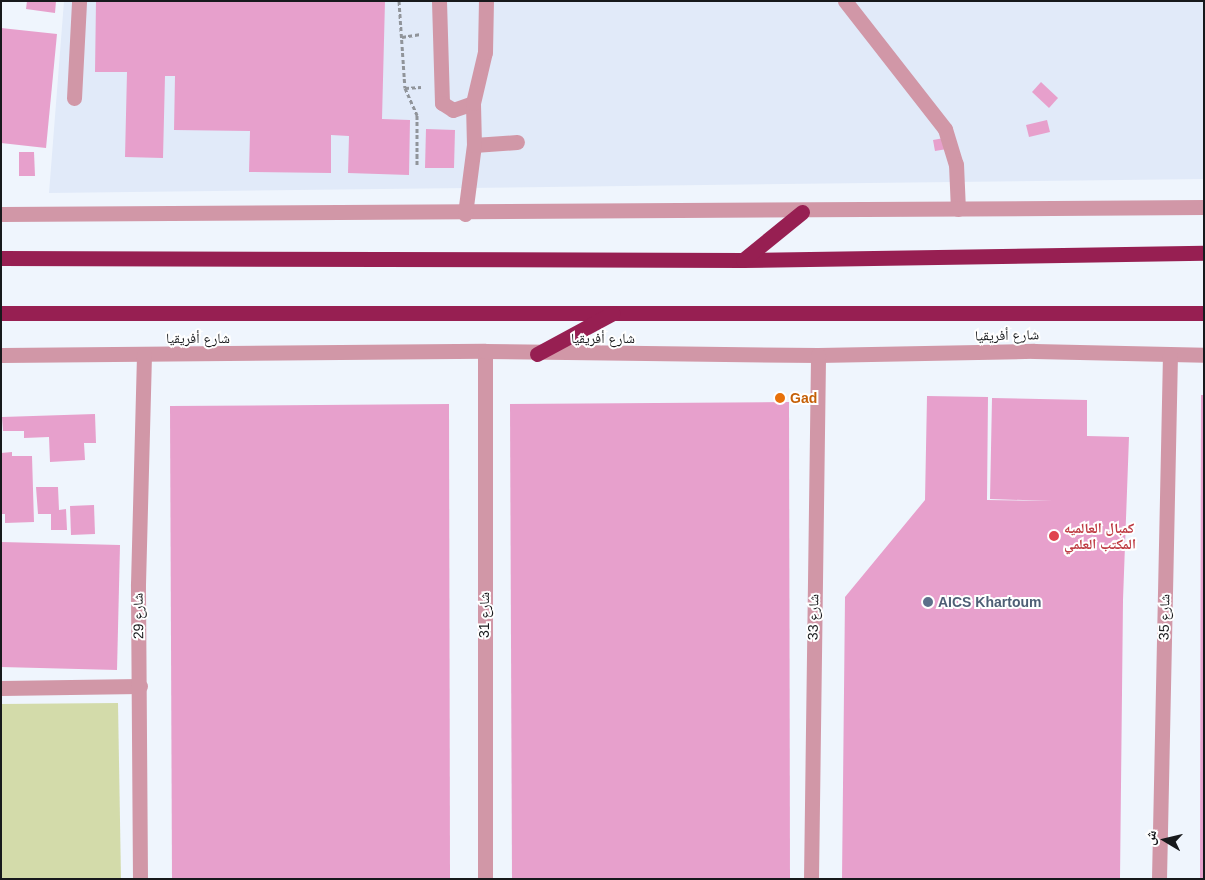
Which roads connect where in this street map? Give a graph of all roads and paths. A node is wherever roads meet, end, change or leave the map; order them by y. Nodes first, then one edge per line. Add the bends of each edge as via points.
1 (79, 1) edge
2 (399, 1) edge
3 (439, 1) edge
4 (486, 1) edge
5 (845, 1) edge
6 (74, 98) dead end
7 (473, 103) junction
8 (517, 142) dead end
9 (474, 145) junction
10 (417, 165) dead end
11 (1204, 207) edge
12 (958, 209) junction
13 (802, 212) junction
14 (1, 214) edge
15 (465, 214) junction
16 (1204, 253) edge
17 (1, 258) edge
18 (742, 260) junction
19 (615, 312) junction
20 (1, 313) edge
21 (1204, 313) edge
22 (484, 351) junction
23 (144, 354) junction
24 (537, 354) junction
25 (1, 355) edge
26 (818, 355) junction
27 (1170, 355) junction
28 (1204, 355) edge
29 (140, 686) junction
30 (1, 688) edge
31 (140, 879) edge
32 (485, 879) edge
33 (811, 879) edge
34 (1159, 879) edge

1 - 6 street
2 - 10 path via 405,88 418,120 415,133
3 - 7 street via 442,103 453,110
4 - 7 street via 485,52
5 - 12 street via 944,129 956,164
7 - 9 street
8 - 9 street
9 - 15 street
11 - 12 street
12 - 13 street
13 - 15 street
13 - 18 highway
14 - 15 street
16 - 18 highway
17 - 18 highway
19 - 20 highway, شارع أفريقيا
19 - 21 highway, شارع أفريقيا
19 - 24 highway
22 - 23 street, شارع أفريقيا
22 - 24 street, شارع أفريقيا
22 - 32 street, شارع 31
23 - 25 street, شارع أفريقيا
23 - 29 street, شارع 29 via 138,584
24 - 26 street, شارع أفريقيا
26 - 27 street, شارع أفريقيا via 1034,351
26 - 33 street, شارع 33
27 - 28 street, شارع أفريقيا
27 - 34 street, شارع 35
29 - 30 street
29 - 31 street, شارع 29

